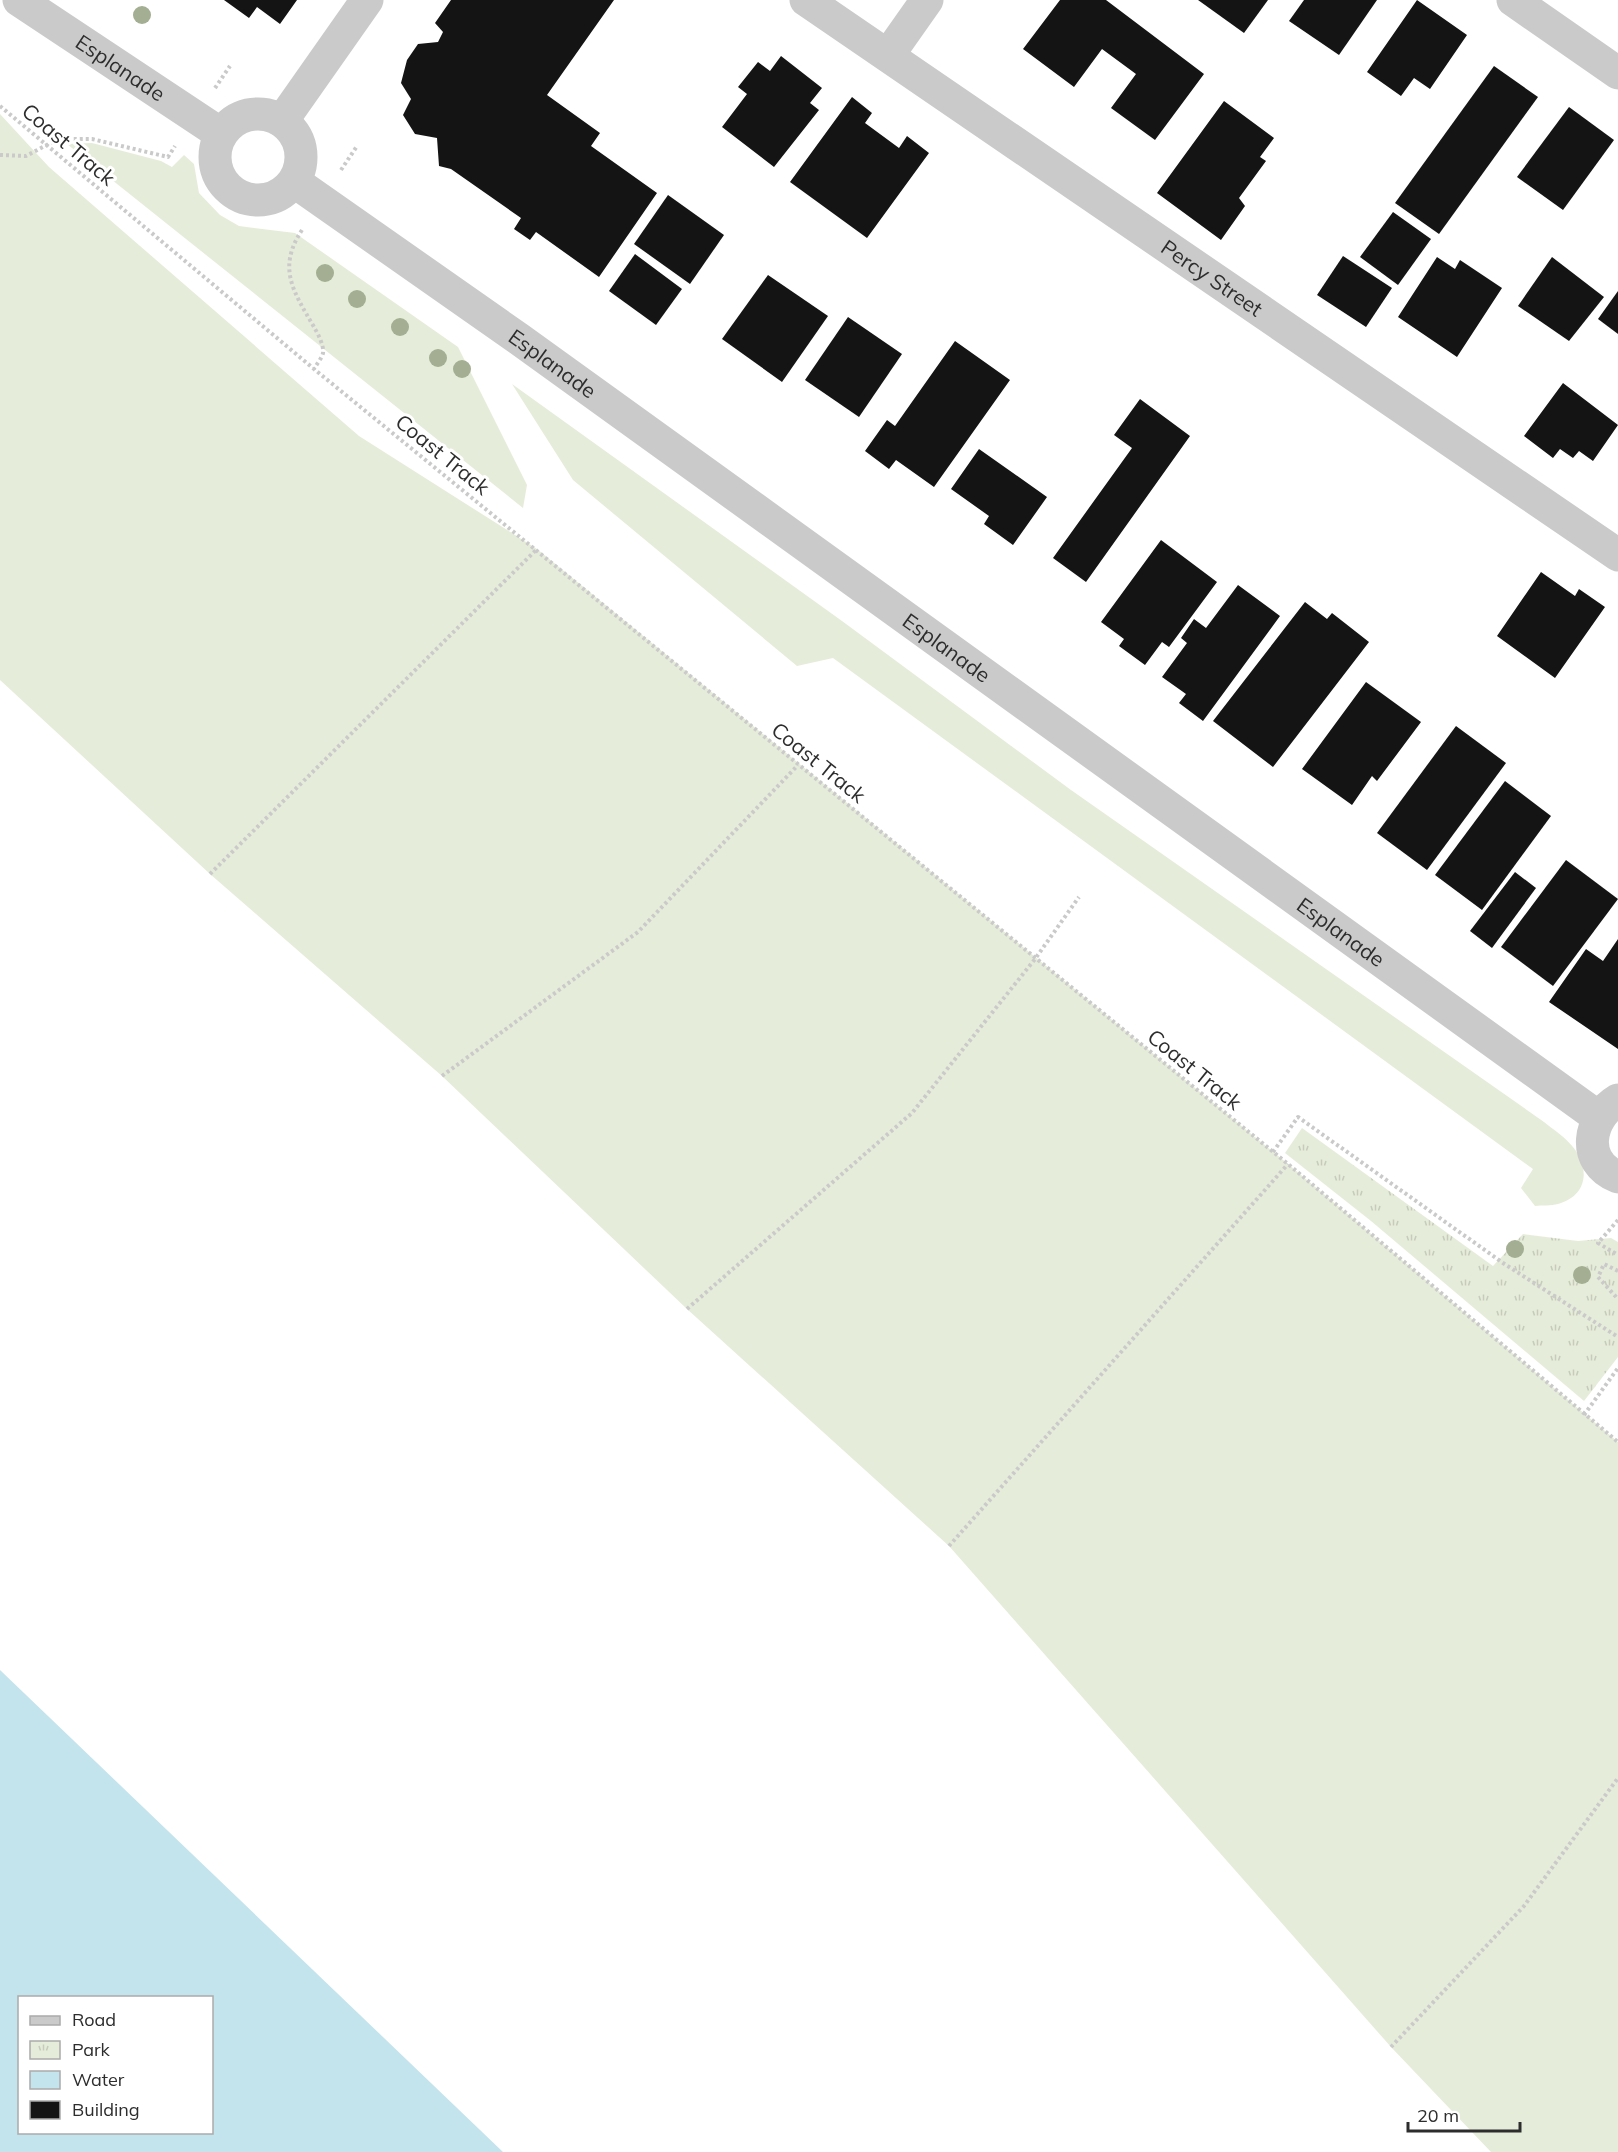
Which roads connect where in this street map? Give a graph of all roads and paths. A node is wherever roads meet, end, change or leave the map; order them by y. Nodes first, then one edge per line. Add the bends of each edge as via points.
1 (19, 0) edge
2 (367, 0) edge
3 (806, 0) edge
4 (927, 0) edge
5 (1513, 0) edge
6 (889, 54) junction
7 (230, 66) dead end
8 (1618, 73) edge
9 (213, 91) dead end
10 (0, 106) edge
11 (282, 121) junction
12 (221, 134) junction
13 (46, 144) junction
14 (175, 146) dead end
15 (357, 146) dead end
16 (0, 155) edge
17 (339, 173) dead end
18 (295, 182) junction
19 (304, 227) dead end
20 (314, 369) junction
21 (537, 549) junction
22 (1618, 555) edge
23 (798, 765) junction
24 (210, 874) dead end
25 (1079, 897) dead end
26 (1035, 959) junction
27 (442, 1076) dead end
28 (1608, 1108) edge
29 (1274, 1152) junction
30 (1288, 1164) junction
31 (1618, 1176) edge
32 (1618, 1220) edge
33 (1618, 1256) edge
34 (1618, 1270) edge
35 (1618, 1299) edge
36 (687, 1309) dead end
37 (1618, 1335) edge
38 (1618, 1368) edge
39 (1584, 1415) junction
40 (1618, 1442) edge
41 (949, 1546) dead end
42 (1618, 1778) edge
43 (1391, 2047) dead end

1 - 12 street, Esplanade
2 - 11 street
3 - 6 street, Percy Street
4 - 6 street
5 - 8 street
6 - 22 street, Percy Street
7 - 9 path
10 - 13 path, Coast Track
11 - 12 street via 270,115 243,116
11 - 18 street via 295,136 302,155
12 - 18 street via 214,163 228,190 255,201 278,196
13 - 14 path via 58,139 92,139 168,157
13 - 16 path via 26,156
13 - 20 path, Coast Track
15 - 17 path
18 - 28 street, Esplanade
19 - 20 path via 292,245 289,272 295,293 319,336 323,352
20 - 21 path, Coast Track
21 - 23 path, Coast Track
21 - 24 path
23 - 26 path, Coast Track
23 - 27 path via 638,932
25 - 26 path
26 - 29 path, Coast Track
26 - 36 path via 912,1113
28 - 31 street via 1592,1142 1602,1166
29 - 30 path, Coast Track
29 - 37 path via 1298,1117 1503,1263
30 - 39 path, Coast Track
30 - 41 path
32 - 33 path via 1598,1243
34 - 35 path via 1604,1264 1598,1277
38 - 39 path
39 - 40 path, Coast Track
42 - 43 path via 1524,1906

